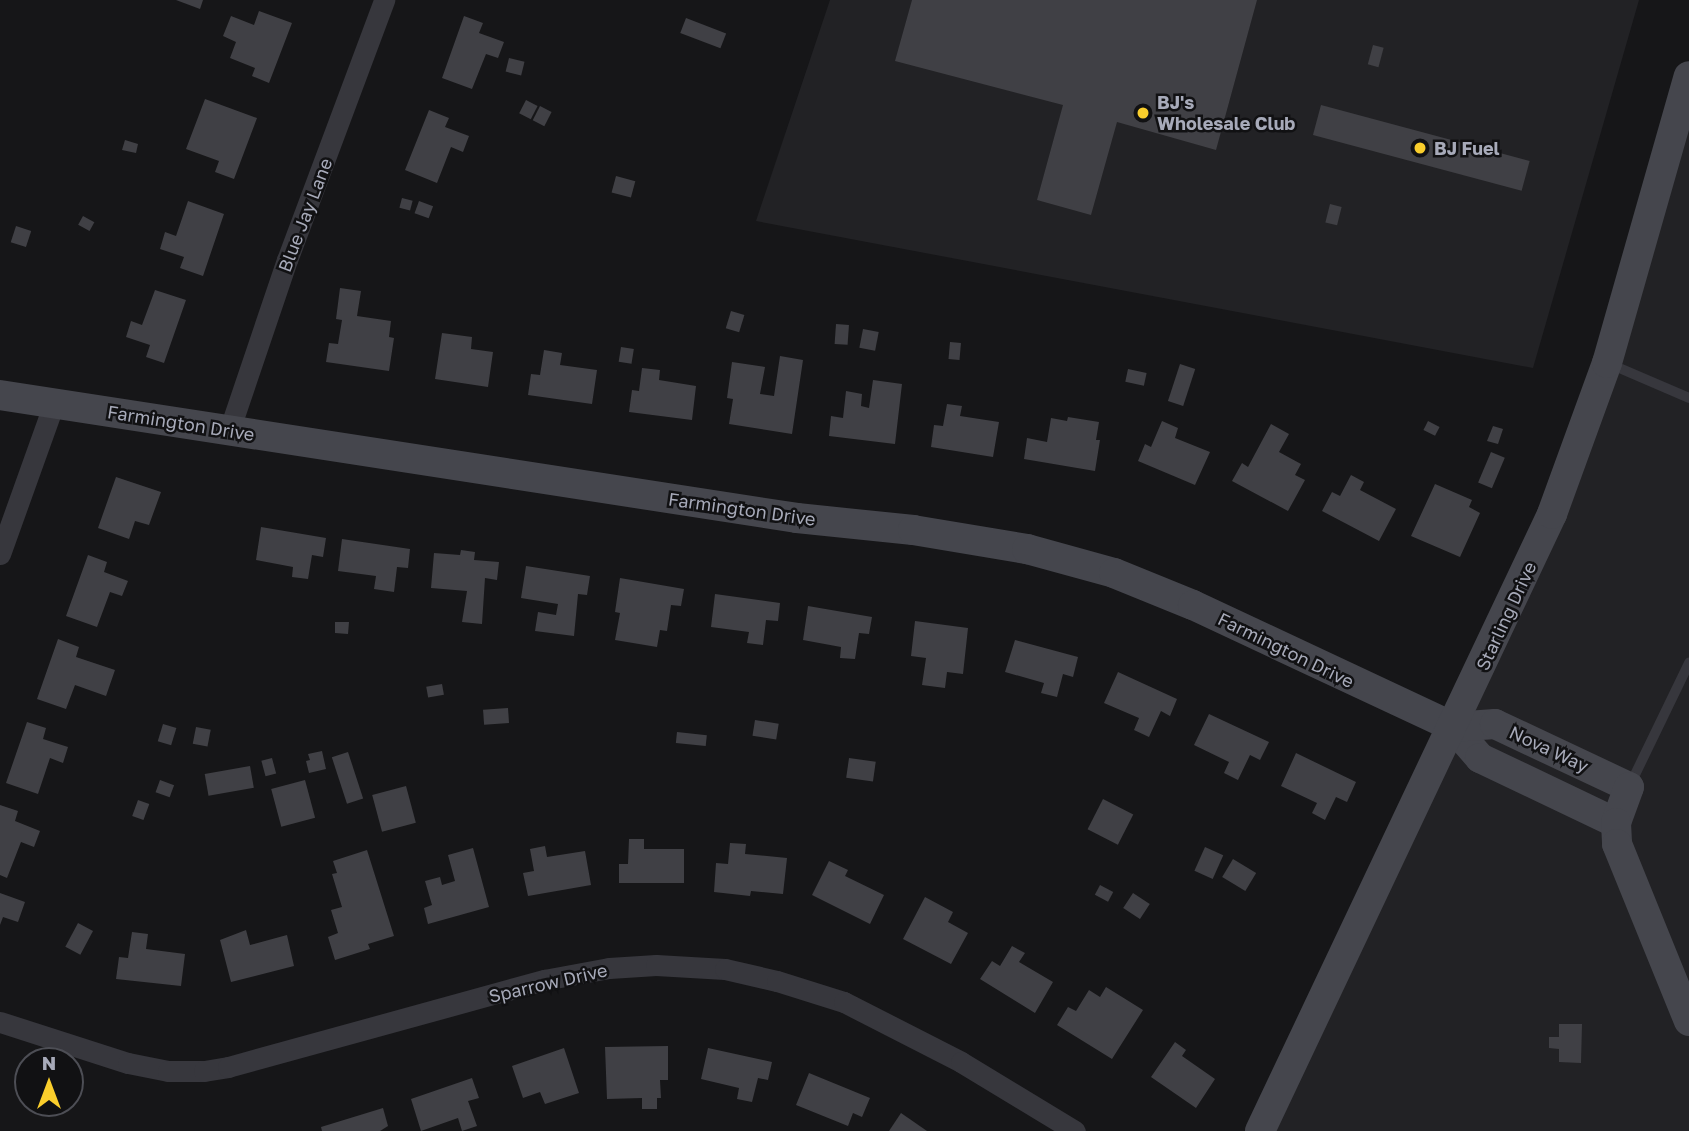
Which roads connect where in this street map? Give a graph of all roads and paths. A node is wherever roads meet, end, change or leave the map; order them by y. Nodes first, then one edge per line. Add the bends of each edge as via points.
1 (384, 0) edge
2 (1689, 76) edge
3 (1607, 363) junction
4 (0, 395) edge
5 (1689, 398) edge
6 (54, 403) junction
7 (229, 431) junction
8 (0, 554) edge
9 (1689, 663) edge
10 (1453, 727) junction
11 (1629, 788) junction
12 (1616, 823) junction
13 (1689, 1021) edge
14 (0, 1022) edge
15 (1075, 1131) edge
16 (1260, 1131) edge

1 - 7 street, Blue Jay Lane
2 - 3 street, Starling Drive
3 - 5 lane
3 - 10 street, Starling Drive via 1552,514
4 - 6 street, Farmington Drive
6 - 7 street, Farmington Drive
6 - 8 street
7 - 10 street, Farmington Drive via 1027,549 1114,573 1193,605
9 - 11 lane
10 - 11 street, Nova Way via 1495,724
10 - 12 street via 1480,758
10 - 16 street, Starling Drive
11 - 12 street
12 - 13 street via 1617,844
14 - 15 street, Sparrow Drive via 128,1063 168,1071 204,1071 544,980 656,965 724,969 777,981 869,1013

